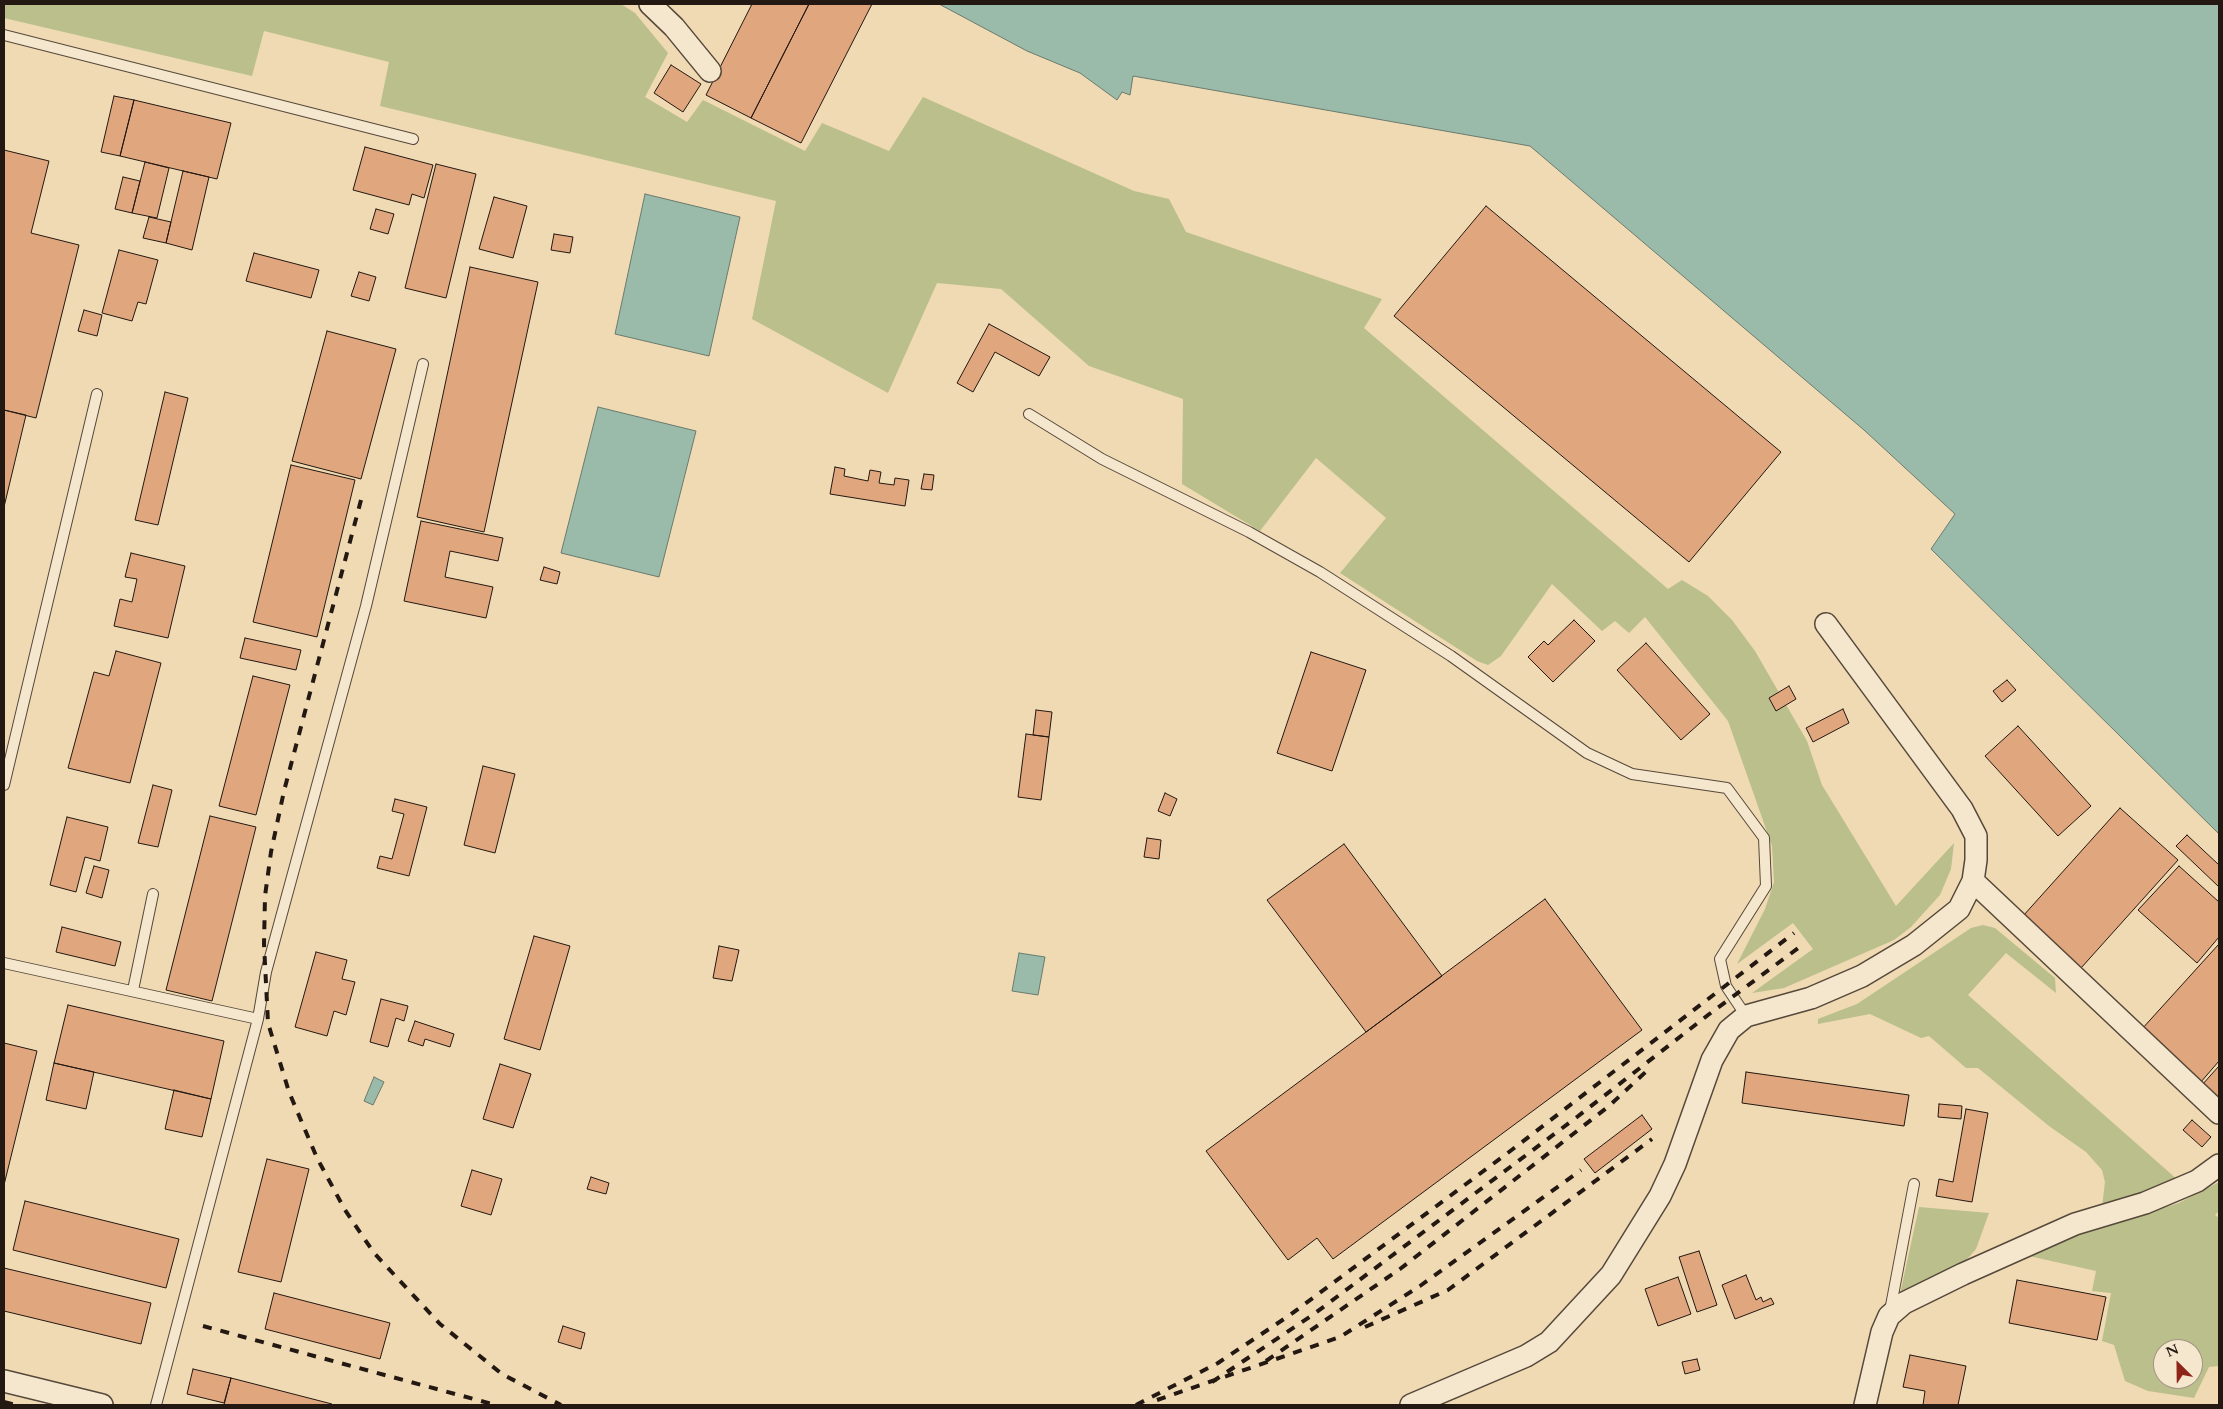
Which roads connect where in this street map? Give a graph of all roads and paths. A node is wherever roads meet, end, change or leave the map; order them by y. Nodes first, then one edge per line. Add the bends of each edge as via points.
1 (650, 4) edge
2 (4, 35) edge
3 (710, 71) dead end
4 (413, 139) dead end
5 (423, 364) dead end
6 (97, 394) dead end
7 (1029, 414) dead end
8 (1826, 624) dead end
9 (4, 785) edge
10 (1972, 881) junction
11 (154, 894) dead end
12 (4, 963) edge
13 (133, 990) junction
14 (1746, 1016) junction
15 (258, 1019) junction
16 (2219, 1113) edge
17 (2219, 1165) edge
18 (1914, 1184) dead end
19 (1889, 1316) junction
20 (4, 1381) edge
21 (102, 1405) edge
22 (156, 1405) edge
23 (1411, 1405) edge
24 (1865, 1405) edge

1 - 3 street via 674,27
2 - 4 lane
5 - 15 lane via 366,606 266,972
6 - 9 lane
7 - 14 lane via 1102,459 1249,532 1320,572 1451,656 1587,752 1632,774 1727,788 1764,838 1766,886 1720,959 1726,986
8 - 10 street via 1962,808 1976,836
10 - 14 street via 1959,909 1941,925 1862,976 1819,995
10 - 16 street
11 - 13 lane
12 - 13 lane
13 - 15 lane
14 - 23 street via 1729,1030 1722,1041 1664,1188 1611,1275 1549,1342 1468,1383
15 - 22 lane
17 - 19 street via 2197,1181 2146,1203 2075,1224 1963,1274 1904,1303
18 - 19 lane
19 - 24 street via 1882,1332
20 - 21 street

